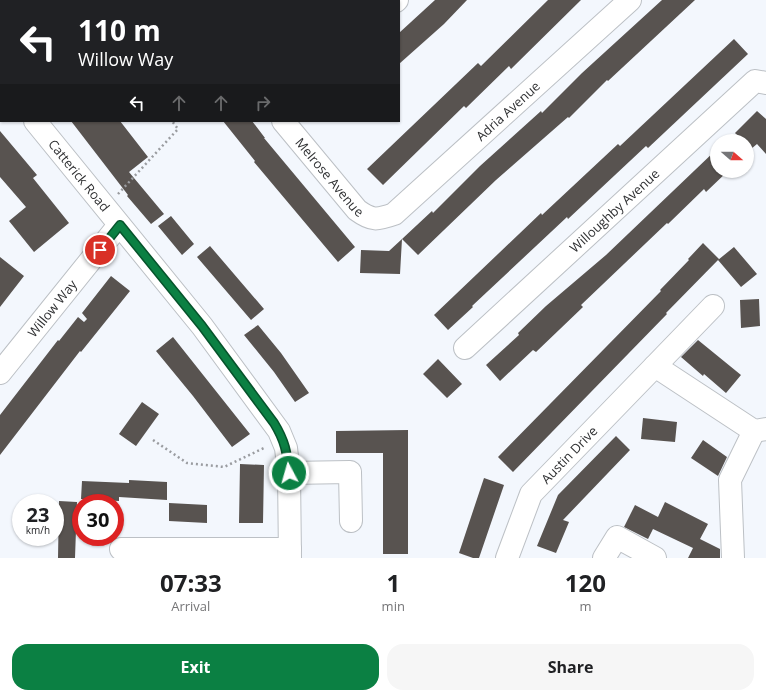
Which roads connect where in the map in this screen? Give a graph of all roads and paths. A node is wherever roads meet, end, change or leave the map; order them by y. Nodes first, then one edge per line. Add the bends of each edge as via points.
1 (630, 0) edge
2 (766, 83) edge
3 (36, 122) edge
4 (173, 122) edge
5 (284, 122) edge
6 (105, 207) junction
7 (384, 218) joint
8 (120, 225) junction
9 (713, 306) dead end
10 (465, 348) dead end
11 (655, 366) junction
12 (0, 373) edge
13 (760, 430) edge
14 (153, 440) dead end
15 (283, 440) junction
16 (289, 473) junction
17 (351, 522) dead end
18 (121, 549) dead end
19 (290, 554) edge
20 (507, 558) edge
21 (604, 558) edge
22 (655, 558) edge
23 (733, 558) edge

1 - 7 street, Adria Avenue via 403,208
2 - 10 street, Willoughby Avenue via 755,81
3 - 6 street, Catterick Road
4 - 6 path via 178,129
5 - 7 street, Melrose Avenue via 357,210 367,217
6 - 8 street, Catterick Road
8 - 12 street, Willow Way
8 - 15 street, Catterick Road via 202,326 274,423
9 - 11 street, Austin Drive
11 - 13 street
11 - 20 street, Austin Drive via 531,494
13 - 23 street via 730,480
14 - 15 path via 188,463 224,468
15 - 16 street, Catterick Road
16 - 17 street via 350,472
16 - 19 street, Catterick Road
18 - 19 street
21 - 22 street via 617,537

